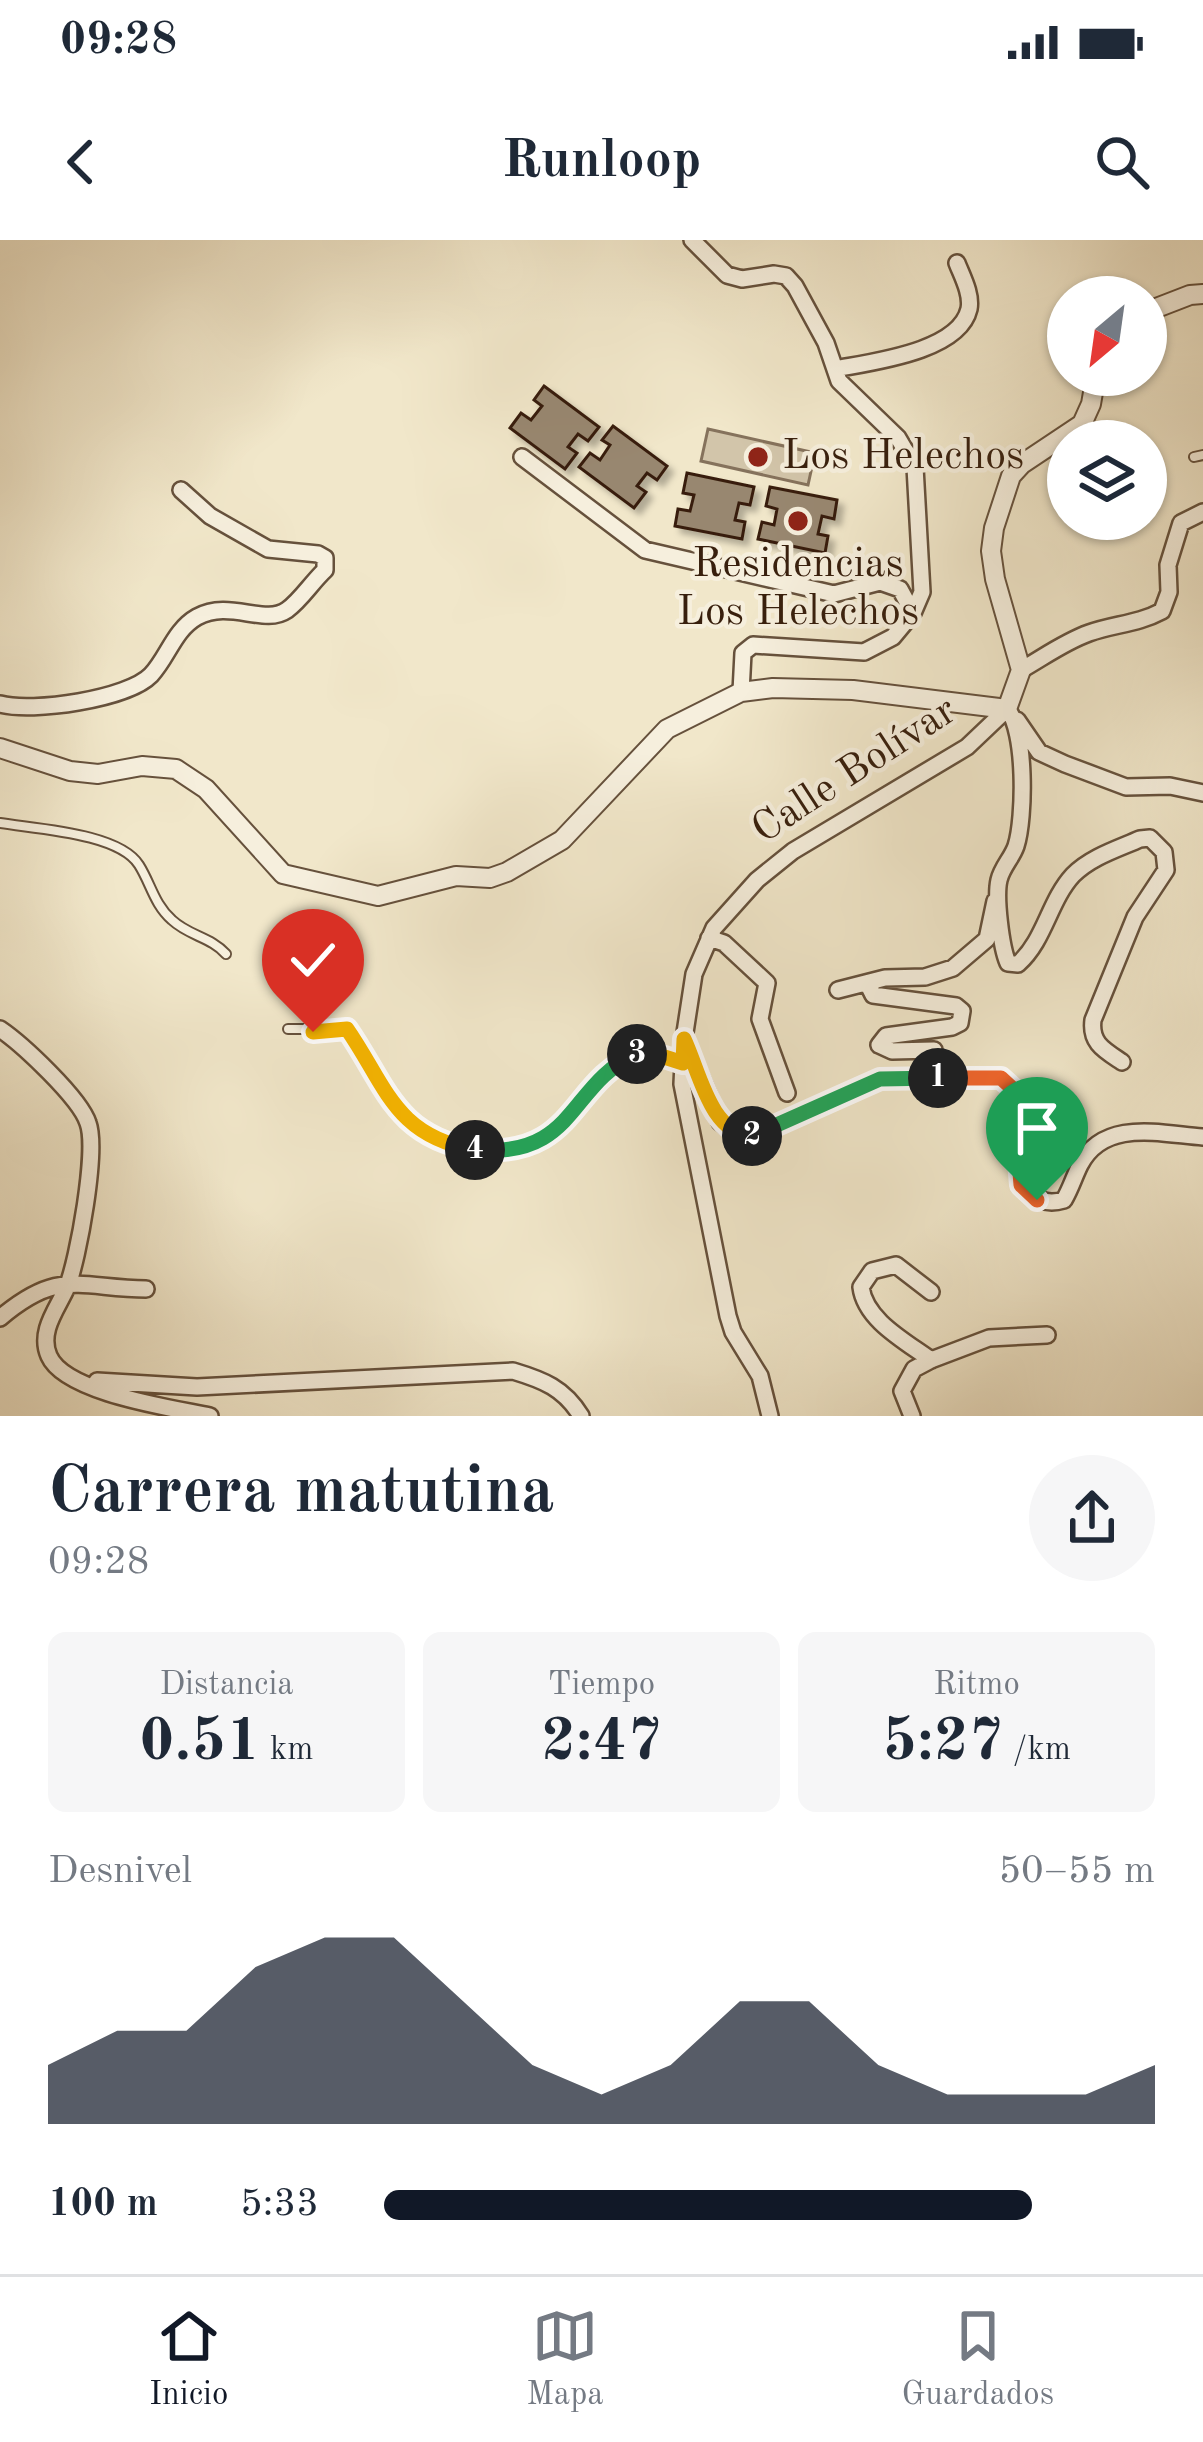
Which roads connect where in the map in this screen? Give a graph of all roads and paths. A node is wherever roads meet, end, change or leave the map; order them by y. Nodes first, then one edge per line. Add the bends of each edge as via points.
1 (692, 240) edge
2 (957, 263) dead end
3 (1203, 295) edge
4 (1167, 304) edge
5 (835, 369) junction
6 (1092, 396) edge
7 (521, 457) dead end
8 (181, 490) dead end
9 (1203, 512) edge
10 (913, 613) junction
11 (1021, 670) junction
12 (741, 692) junction
13 (0, 704) edge
14 (1011, 713) junction
15 (0, 748) edge
16 (1203, 793) edge
17 (0, 823) edge
18 (998, 886) junction
19 (709, 938) junction
20 (226, 954) dead end
21 (873, 981) junction
22 (838, 990) dead end
23 (0, 1029) edge
24 (288, 1029) dead end
25 (684, 1039) junction
26 (934, 1050) dead end
27 (683, 1063) junction
28 (1122, 1063) dead end
29 (787, 1093) dead end
30 (1203, 1137) edge
31 (69, 1281) junction
32 (146, 1289) dead end
33 (931, 1292) dead end
34 (0, 1318) edge
35 (1047, 1335) dead end
36 (931, 1360) junction
37 (71, 1380) junction
38 (210, 1416) edge
39 (581, 1416) edge
40 (770, 1416) edge
41 (912, 1416) edge

1 - 5 street via 727,275 786,276
2 - 5 street via 969,313 954,330 934,345
3 - 4 street
5 - 10 street via 915,467 922,592
6 - 11 street via 1082,424 1011,476 994,528 995,579
7 - 10 street via 646,550 834,594 880,582 900,589
8 - 13 street via 268,549 318,554 326,570 285,612 219,609 190,621 133,688 70,703
9 - 11 street via 1181,523 1162,611 1058,646
10 - 12 street via 864,652 753,645 743,653
11 - 14 street, Calle Bolívar
12 - 14 street via 854,690
12 - 15 street via 668,729 562,840 507,872 378,896 283,874 206,789 176,769 70,771
14 - 16 street via 1039,752 1065,764 1126,787
14 - 18 street via 1022,804 1016,846
14 - 19 street, Calle Bolívar via 793,851 734,902
17 - 20 lane via 125,850 171,920
18 - 21 street via 987,939 975,953 925,977
18 - 28 street via 1004,956 1018,964 1083,867 1140,839 1160,844 1166,870 1135,917 1093,1020 1096,1043
19 - 25 street, Calle Bolívar
19 - 29 street via 766,983 760,1019
21 - 22 street
21 - 26 street via 873,994 962,1011 952,1027 886,1036 879,1045
23 - 31 street via 88,1122 92,1164
24 - 27 lane via 347,1029 404,1116 448,1143 483,1151 541,1140 627,1058 641,1053
25 - 27 street, Calle Bolívar
25 - 30 street via 720,1122 750,1137 880,1079 1001,1078 1017,1103 1021,1185 1051,1204 1064,1200 1082,1160 1108,1137
27 - 40 street, Calle Bolívar via 728,1316 760,1376
31 - 32 street
31 - 34 street
31 - 37 street via 47,1327 49,1356
33 - 36 street via 896,1265 872,1271 861,1286 874,1316
35 - 36 street via 989,1338
36 - 41 street via 914,1369 902,1391
37 - 38 street
37 - 39 street via 197,1387 513,1371 548,1382

